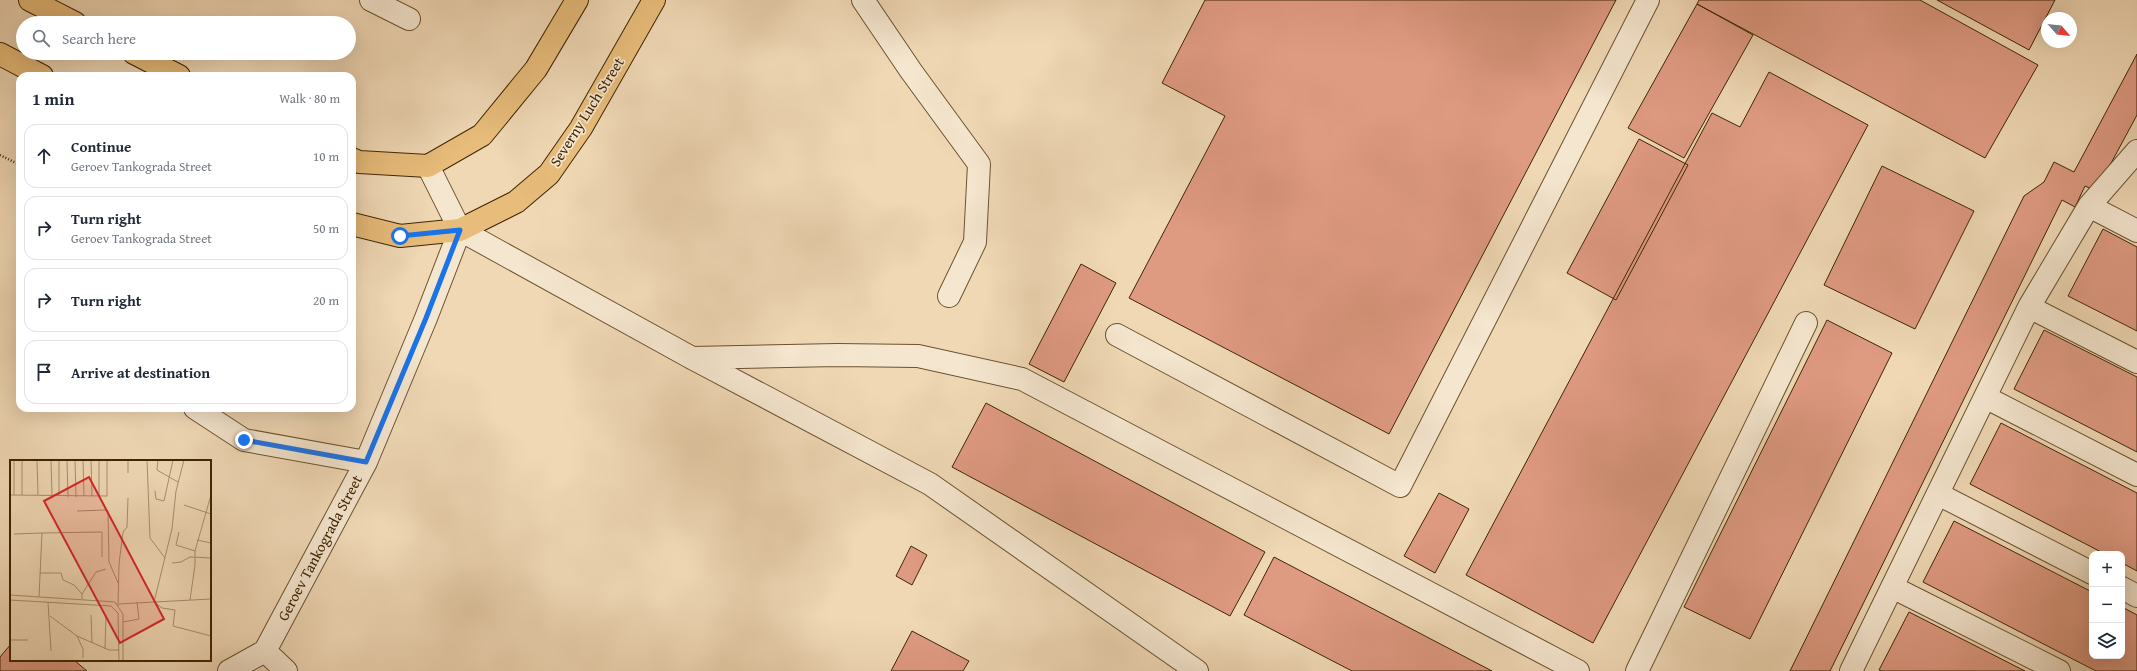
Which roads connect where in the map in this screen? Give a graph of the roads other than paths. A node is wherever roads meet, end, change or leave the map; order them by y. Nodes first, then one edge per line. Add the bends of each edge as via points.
1 (30, 0) edge
2 (371, 0) edge
3 (577, 0) edge
4 (654, 0) edge
5 (863, 0) edge
6 (1648, 0) edge
7 (61, 16) edge
8 (409, 19) dead end
9 (0, 54) edge
10 (147, 60) edge
11 (34, 72) edge
12 (170, 72) edge
13 (2137, 151) edge
14 (356, 161) edge
15 (428, 166) junction
16 (2089, 206) junction
17 (356, 225) edge
18 (460, 230) junction
19 (2137, 231) edge
20 (949, 296) dead end
21 (2029, 307) junction
22 (1806, 323) dead end
23 (1117, 335) dead end
24 (692, 358) junction
25 (2137, 362) edge
26 (1985, 397) junction
27 (201, 412) edge
28 (366, 462) junction
29 (2137, 475) edge
30 (1938, 494) junction
31 (2089, 571) edge
32 (1892, 588) junction
33 (2125, 590) edge
34 (2137, 596) edge
35 (265, 651) junction
36 (229, 671) edge
37 (255, 671) edge
38 (286, 671) edge
39 (1198, 671) edge
40 (1578, 671) edge
41 (1637, 671) edge
42 (1851, 671) edge
43 (2059, 671) edge

1 - 7 main road
2 - 8 street
3 - 15 main road via 536,69 482,135
4 - 18 main road, Severny Luch Street via 581,128 549,174 516,202
5 - 20 street via 979,164 975,242
6 - 23 street via 1400,486
9 - 11 main road
10 - 12 main road
13 - 16 street
14 - 15 main road
15 - 18 street
16 - 19 street
16 - 21 street
17 - 18 main road via 400,236
18 - 24 street
18 - 28 street, Geroev Tankograda Street
21 - 25 street
21 - 26 street
22 - 41 street
24 - 39 street via 930,484
24 - 40 street via 918,356 1022,379
26 - 29 street
26 - 30 street
27 - 28 street via 244,440
28 - 35 street, Geroev Tankograda Street
30 - 31 street
30 - 32 street
32 - 42 street
32 - 43 street
33 - 34 street
35 - 36 street
35 - 37 street, Geroev Tankograda Street
35 - 38 street

